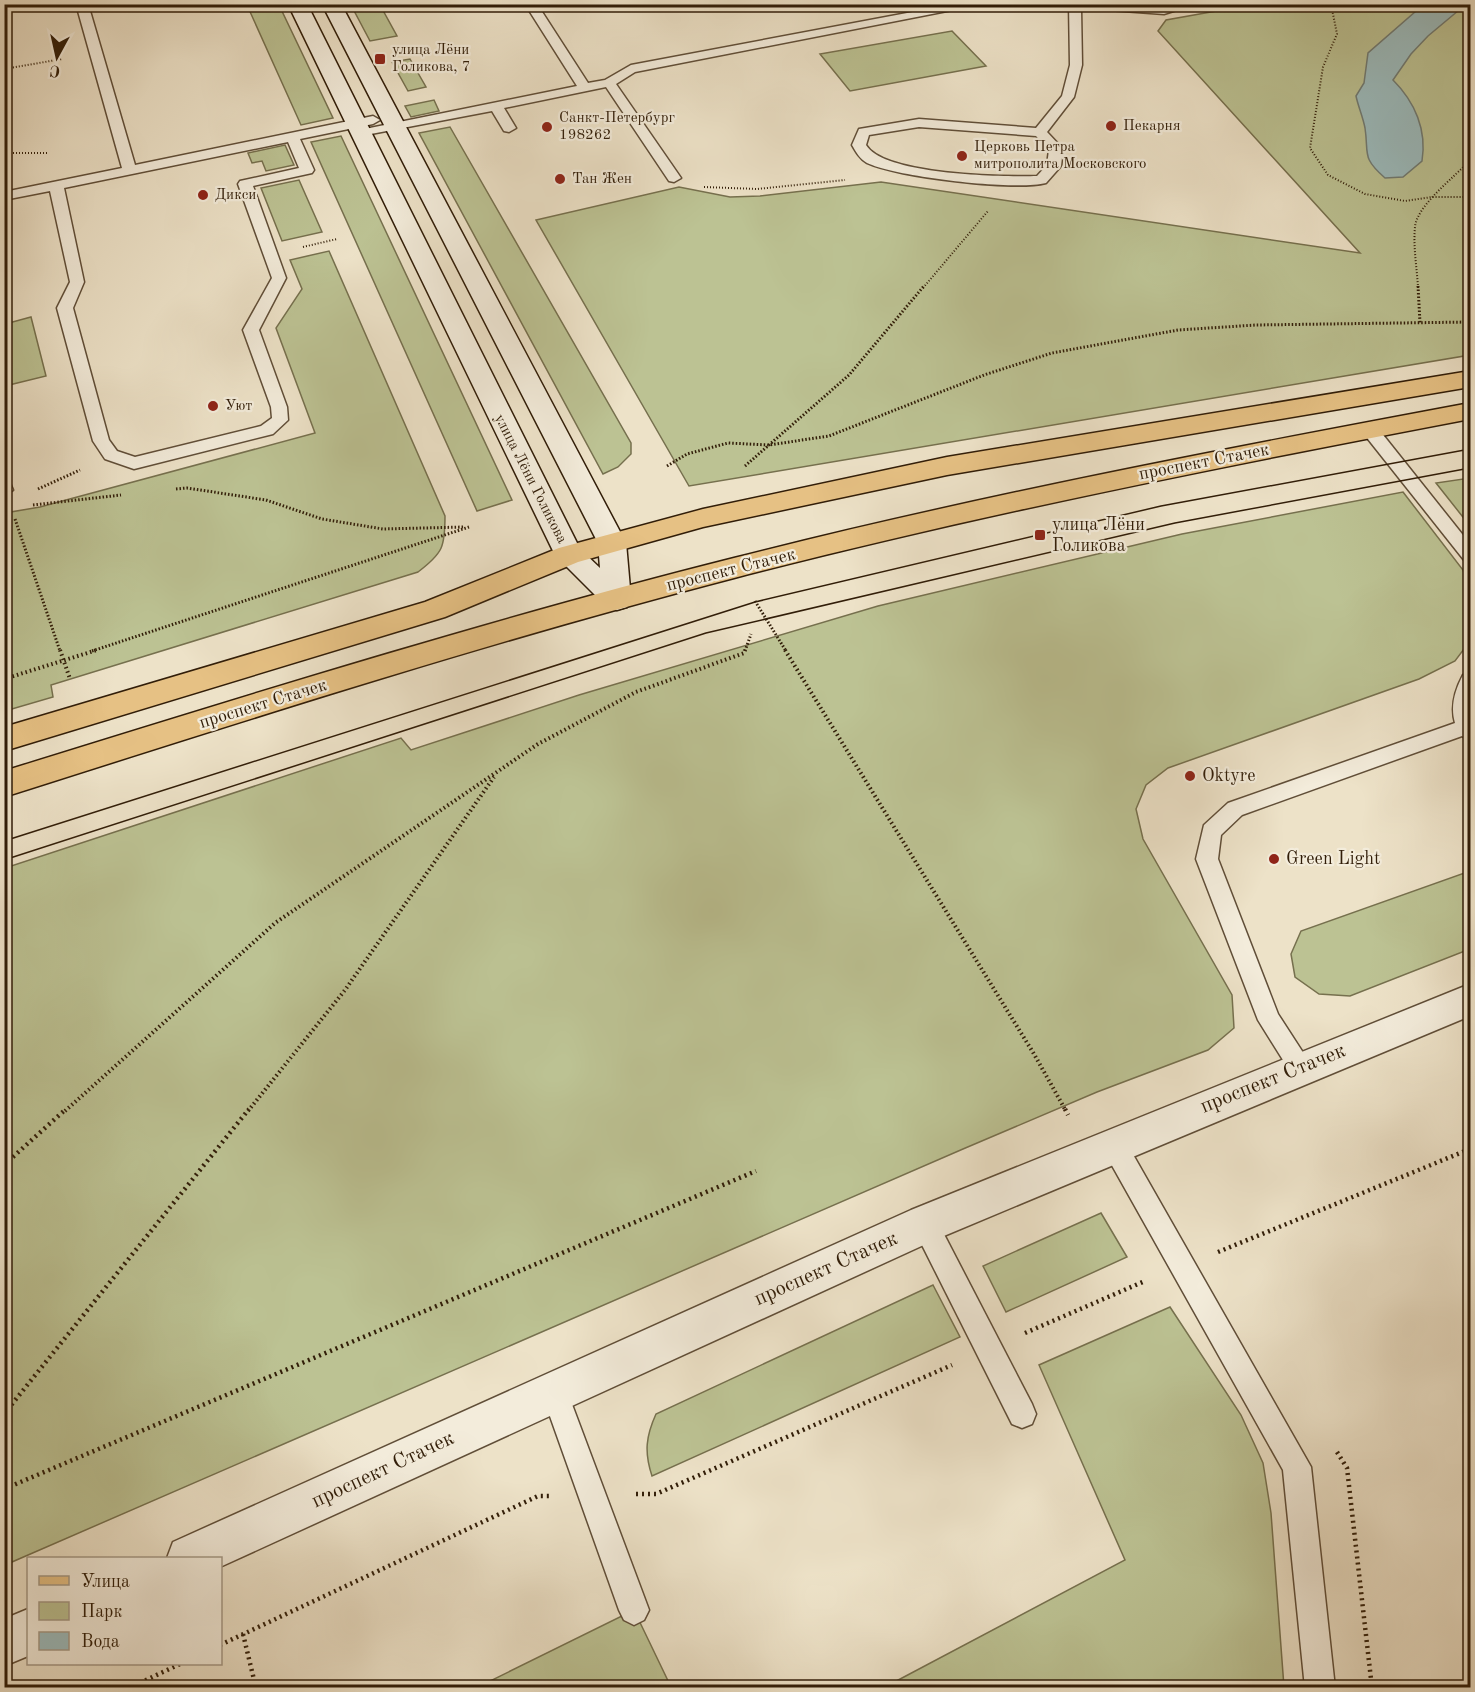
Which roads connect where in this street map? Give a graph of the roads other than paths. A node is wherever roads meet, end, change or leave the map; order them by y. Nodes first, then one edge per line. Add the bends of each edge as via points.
1 (82, 4) edge
2 (297, 4) edge
3 (331, 4) edge
4 (977, 4) edge
5 (1076, 4) edge
6 (1190, 4) edge
7 (535, 5) edge
8 (609, 83) junction
9 (585, 88) junction
10 (496, 106) junction
11 (392, 122) junction
12 (509, 128) dead end
13 (357, 129) junction
14 (1040, 132) junction
15 (292, 136) junction
16 (129, 169) junction
17 (674, 178) road end
18 (56, 185) junction
19 (4, 196) edge
20 (1470, 379) edge
21 (1470, 411) edge
22 (1370, 430) junction
23 (612, 543) junction
24 (568, 555) junction
25 (1470, 556) edge
26 (617, 600) junction
27 (1470, 680) edge
28 (1468, 730) edge
29 (4, 739) edge
30 (4, 784) edge
31 (1470, 1000) edge
32 (1301, 1068) junction
33 (1114, 1145) junction
34 (925, 1224) junction
35 (554, 1391) junction
36 (1022, 1414) dead end
37 (191, 1557) edge
38 (634, 1610) dead end
39 (27, 1632) edge
40 (4, 1643) edge
41 (1320, 1688) edge

1 - 16 lane
2 - 13 street, улица Лёни Голикова
3 - 11 street
4 - 8 lane via 631,69
5 - 6 lane via 1164,10
5 - 14 lane via 1076,64 1068,97
7 - 9 lane
8 - 9 lane
8 - 17 lane
9 - 10 lane
10 - 11 lane
10 - 12 lane
11 - 13 lane
11 - 23 street
13 - 15 lane
13 - 24 street, улица Лёни Голикова
14 - 14 lane via 1056,149 1054,166 1041,180 1013,182 888,167 868,158 859,145 864,132 919,123
15 - 16 lane
15 - 18 lane via 307,170 245,184 279,278 251,330 279,407 280,420 267,430 134,463 111,455 101,441 65,308 77,282
16 - 18 lane
18 - 19 lane
20 - 23 main road, проспект Стачек via 947,466 703,518
21 - 22 main road, проспект Стачек
22 - 25 lane
22 - 26 main road, проспект Стачек via 1137,475 944,518
23 - 24 main road, проспект Стачек
23 - 26 street
24 - 26 street, улица Лёни Голикова
24 - 29 main road, проспект Стачек via 435,610
26 - 30 main road, проспект Стачек
27 - 28 lane via 1462,697
28 - 32 lane via 1235,809 1211,831 1208,859 1220,891 1269,1020
31 - 32 street, проспект Стачек
32 - 33 street, проспект Стачек
33 - 34 street, проспект Стачек
33 - 41 lane via 1297,1467
34 - 35 street, проспект Стачек
34 - 36 lane
35 - 37 street, проспект Стачек
35 - 38 lane
39 - 40 street

